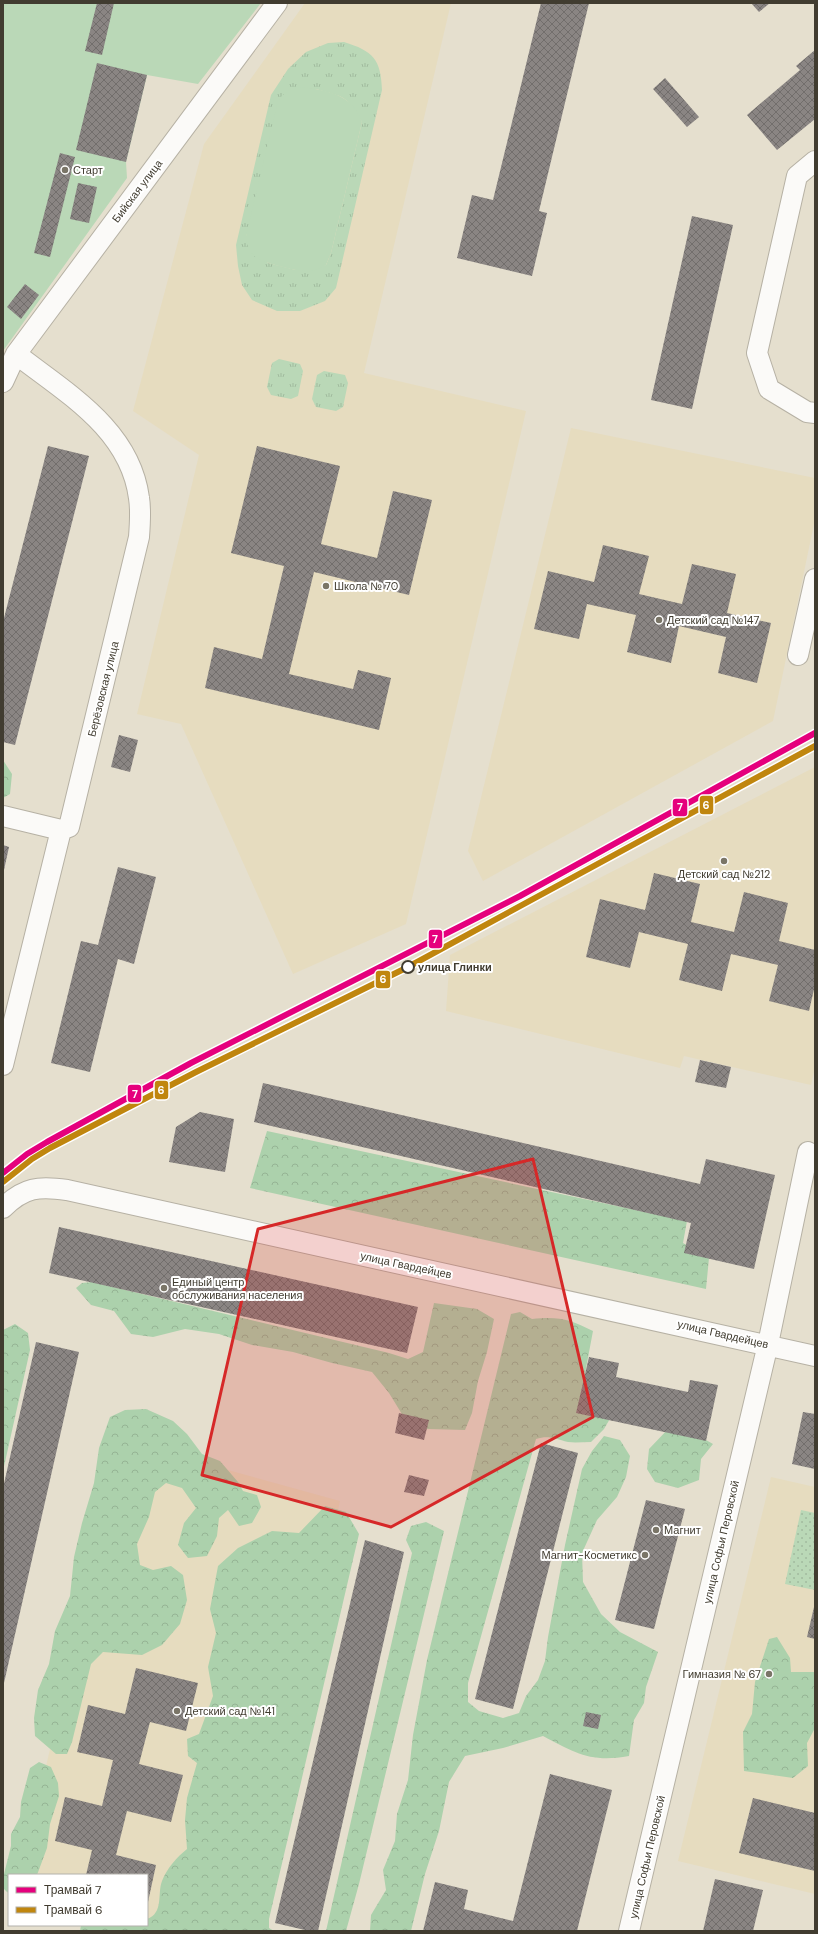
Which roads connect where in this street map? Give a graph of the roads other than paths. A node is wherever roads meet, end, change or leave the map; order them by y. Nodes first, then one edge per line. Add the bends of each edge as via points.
1 (277, 3) edge
2 (815, 161) edge
3 (16, 354) junction
4 (3, 382) edge
5 (815, 413) edge
6 (815, 579) edge
7 (798, 655) dead end
8 (3, 816) edge
9 (62, 830) junction
10 (8, 1027) edge
11 (3, 1065) edge
12 (808, 1152) dead end
13 (6, 1198) edge
14 (768, 1344) junction
15 (815, 1356) edge
16 (629, 1931) edge

1 - 3 street, Бийская улица
2 - 5 street via 798,176 757,354 769,389 807,412
3 - 4 street, Бийская улица
3 - 9 street, Берёзовская улица via 95,415 114,437 136,480 140,499 139,537 68,827
6 - 7 street
8 - 9 street
9 - 10 street, Берёзовская улица
10 - 11 street, Берёзовская улица
12 - 14 street, улица Софьи Перовской
13 - 14 street, улица Гвардейцев via 28,1190 48,1187 67,1190
14 - 15 street, улица Гвардейцев
14 - 16 street, улица Софьи Перовской

